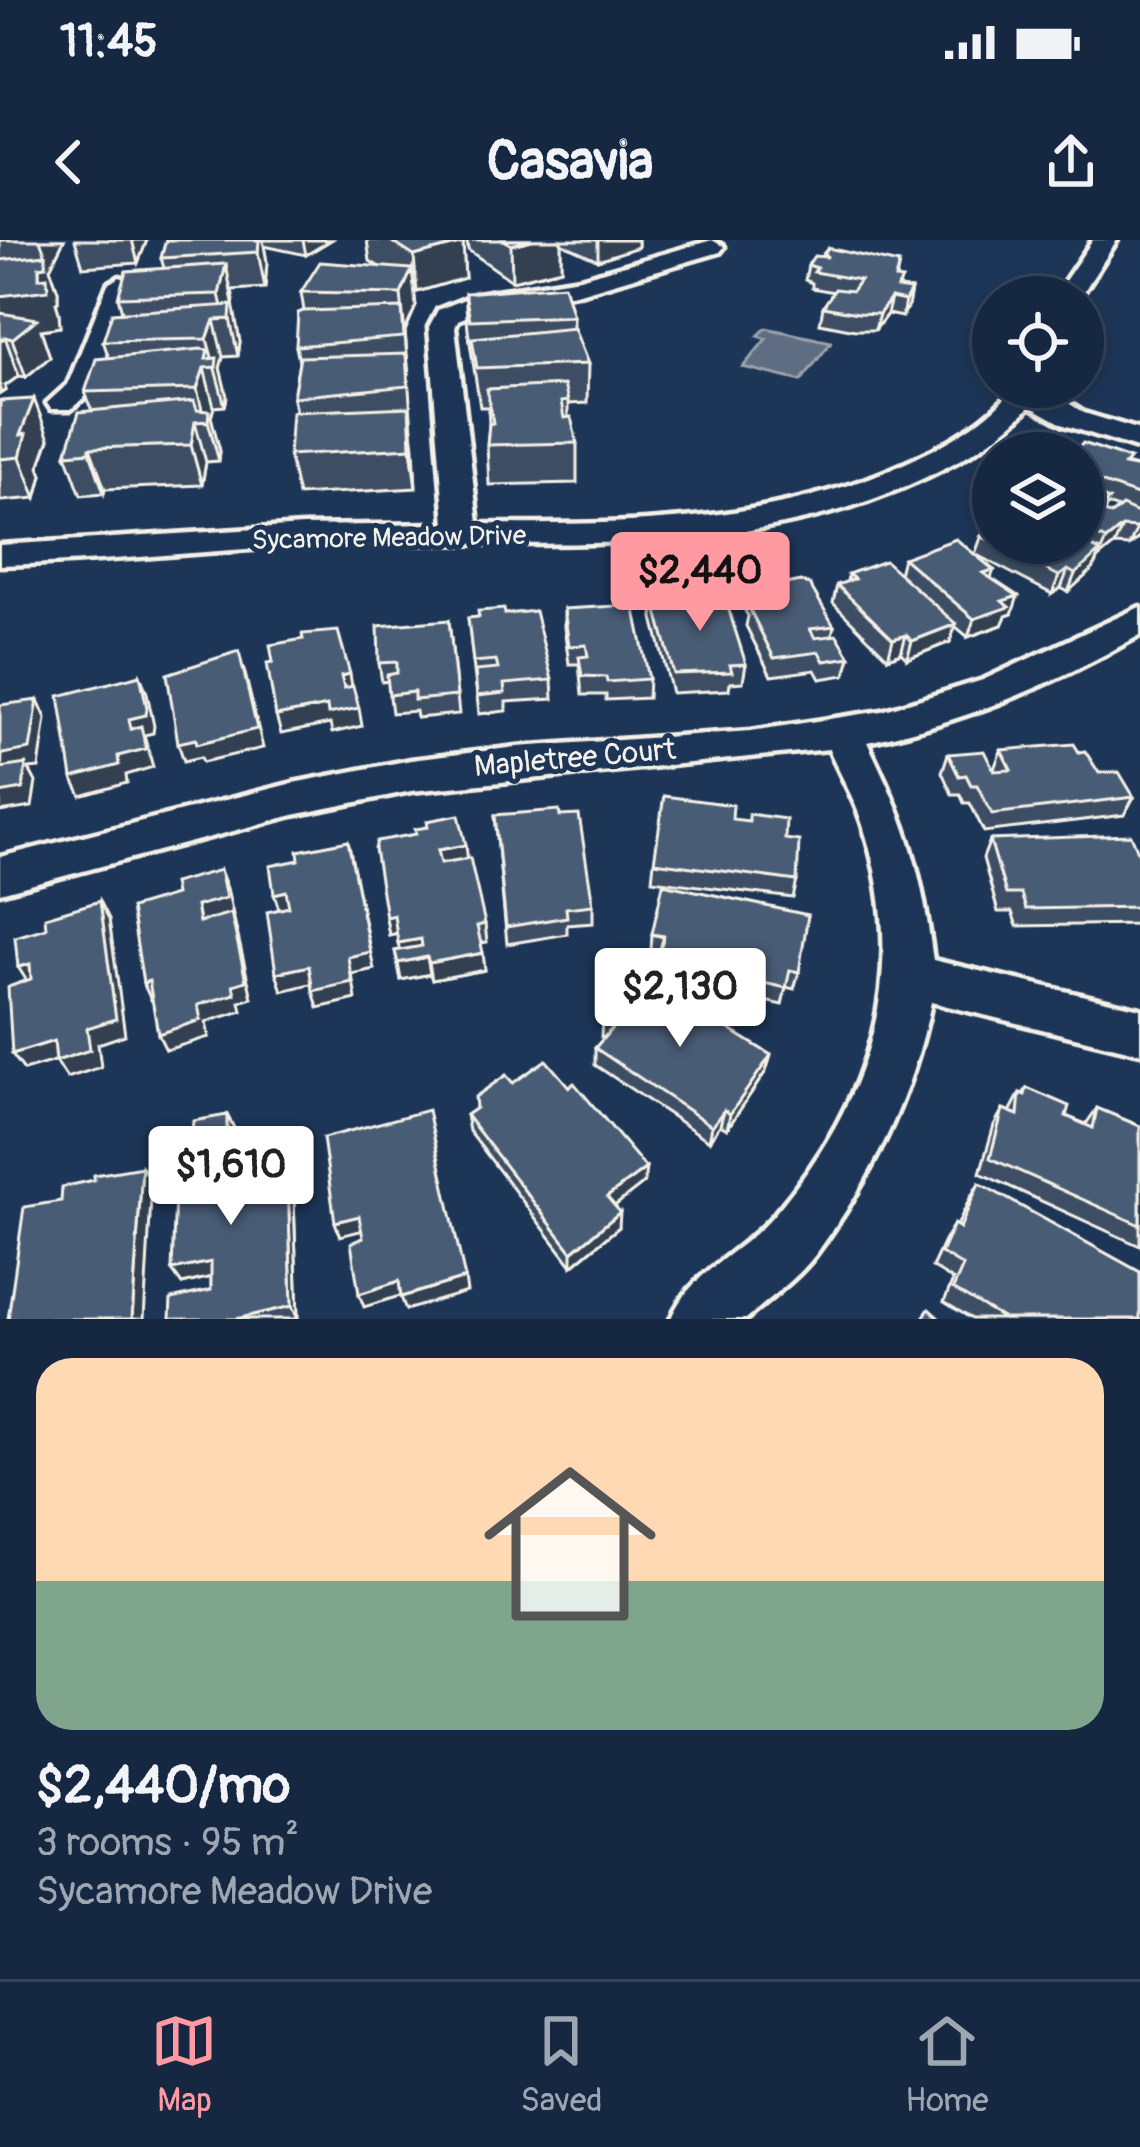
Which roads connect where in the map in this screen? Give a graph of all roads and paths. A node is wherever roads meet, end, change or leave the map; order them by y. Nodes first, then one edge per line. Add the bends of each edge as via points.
1 (1105, 240) edge
2 (712, 247) dead end
3 (1078, 276) edge
4 (120, 284) edge
5 (1104, 401) edge
6 (1008, 408) edge
7 (1057, 408) edge
8 (1140, 411) edge
9 (76, 433) edge
10 (1140, 440) edge
11 (462, 532) junction
12 (0, 555) edge
13 (1140, 620) edge
14 (842, 733) junction
15 (0, 875) edge
16 (911, 976) junction
17 (1140, 1031) edge
18 (701, 1319) edge

1 - 3 street
2 - 11 street via 583,285 485,299 447,315
4 - 9 street via 81,388 46,409
5 - 8 street
6 - 11 street, Sycamore Meadow Drive via 920,470 769,519 664,531
7 - 10 street
11 - 12 street, Sycamore Meadow Drive
13 - 14 street, Mapletree Court via 1010,684
14 - 15 street, Mapletree Court via 368,783
14 - 16 street via 884,822
16 - 17 street
16 - 18 street via 894,1057 856,1143 792,1238

